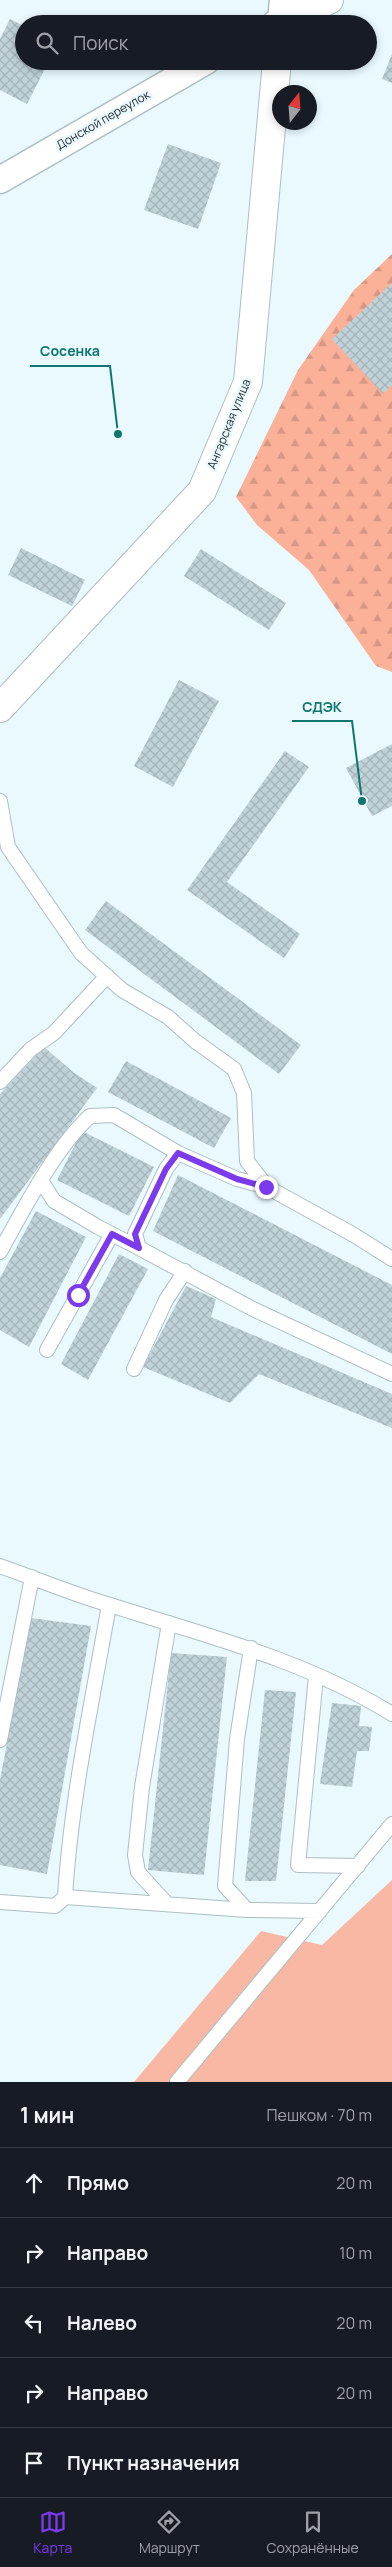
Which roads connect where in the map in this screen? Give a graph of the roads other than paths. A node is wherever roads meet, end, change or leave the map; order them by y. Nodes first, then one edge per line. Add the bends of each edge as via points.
1 (329, 0) edge
2 (286, 15) edge
3 (190, 70) edge
4 (276, 70) edge
5 (0, 180) edge
6 (0, 708) edge
7 (0, 801) edge
8 (107, 976) junction
9 (0, 1082) edge
10 (178, 1153) junction
11 (42, 1182) junction
12 (266, 1187) junction
13 (112, 1234) junction
14 (139, 1248) junction
15 (0, 1252) edge
16 (392, 1259) edge
17 (184, 1271) junction
18 (47, 1350) dead end
19 (134, 1369) dead end
20 (392, 1374) edge
21 (0, 1566) edge
22 (32, 1577) junction
23 (109, 1605) junction
24 (169, 1623) junction
25 (251, 1648) junction
26 (316, 1676) junction
27 (392, 1714) edge
28 (0, 1740) edge
29 (392, 1824) edge
30 (358, 1866) junction
31 (65, 1897) junction
32 (0, 1902) edge
33 (167, 1904) junction
34 (247, 1910) junction
35 (320, 1911) junction
36 (176, 2082) edge

1 - 2 street
3 - 5 street, Донской переулок
4 - 6 street, Ангарская улица via 248,382 202,491
7 - 8 lane via 8,847 81,953
8 - 9 lane via 54,1033 31,1049
8 - 12 lane via 122,990 168,1017 234,1069 244,1094 247,1161
10 - 11 lane via 114,1115 90,1116 75,1129
10 - 12 lane via 237,1179
10 - 14 lane via 166,1169 135,1234
11 - 13 lane via 54,1202
11 - 15 lane
12 - 16 lane
13 - 14 lane
13 - 18 lane
14 - 17 lane
17 - 19 lane via 166,1300
17 - 20 lane via 254,1309
21 - 22 lane
22 - 23 lane
22 - 28 lane
23 - 24 lane
23 - 31 lane via 79,1778
24 - 25 lane
24 - 33 lane via 142,1787 135,1855 138,1872
25 - 26 lane
25 - 34 lane via 237,1739 225,1886
26 - 27 lane via 359,1693
26 - 30 lane via 298,1864
29 - 30 lane
30 - 35 lane
31 - 32 lane via 55,1906
31 - 33 lane
33 - 34 lane
34 - 35 lane
35 - 36 lane

